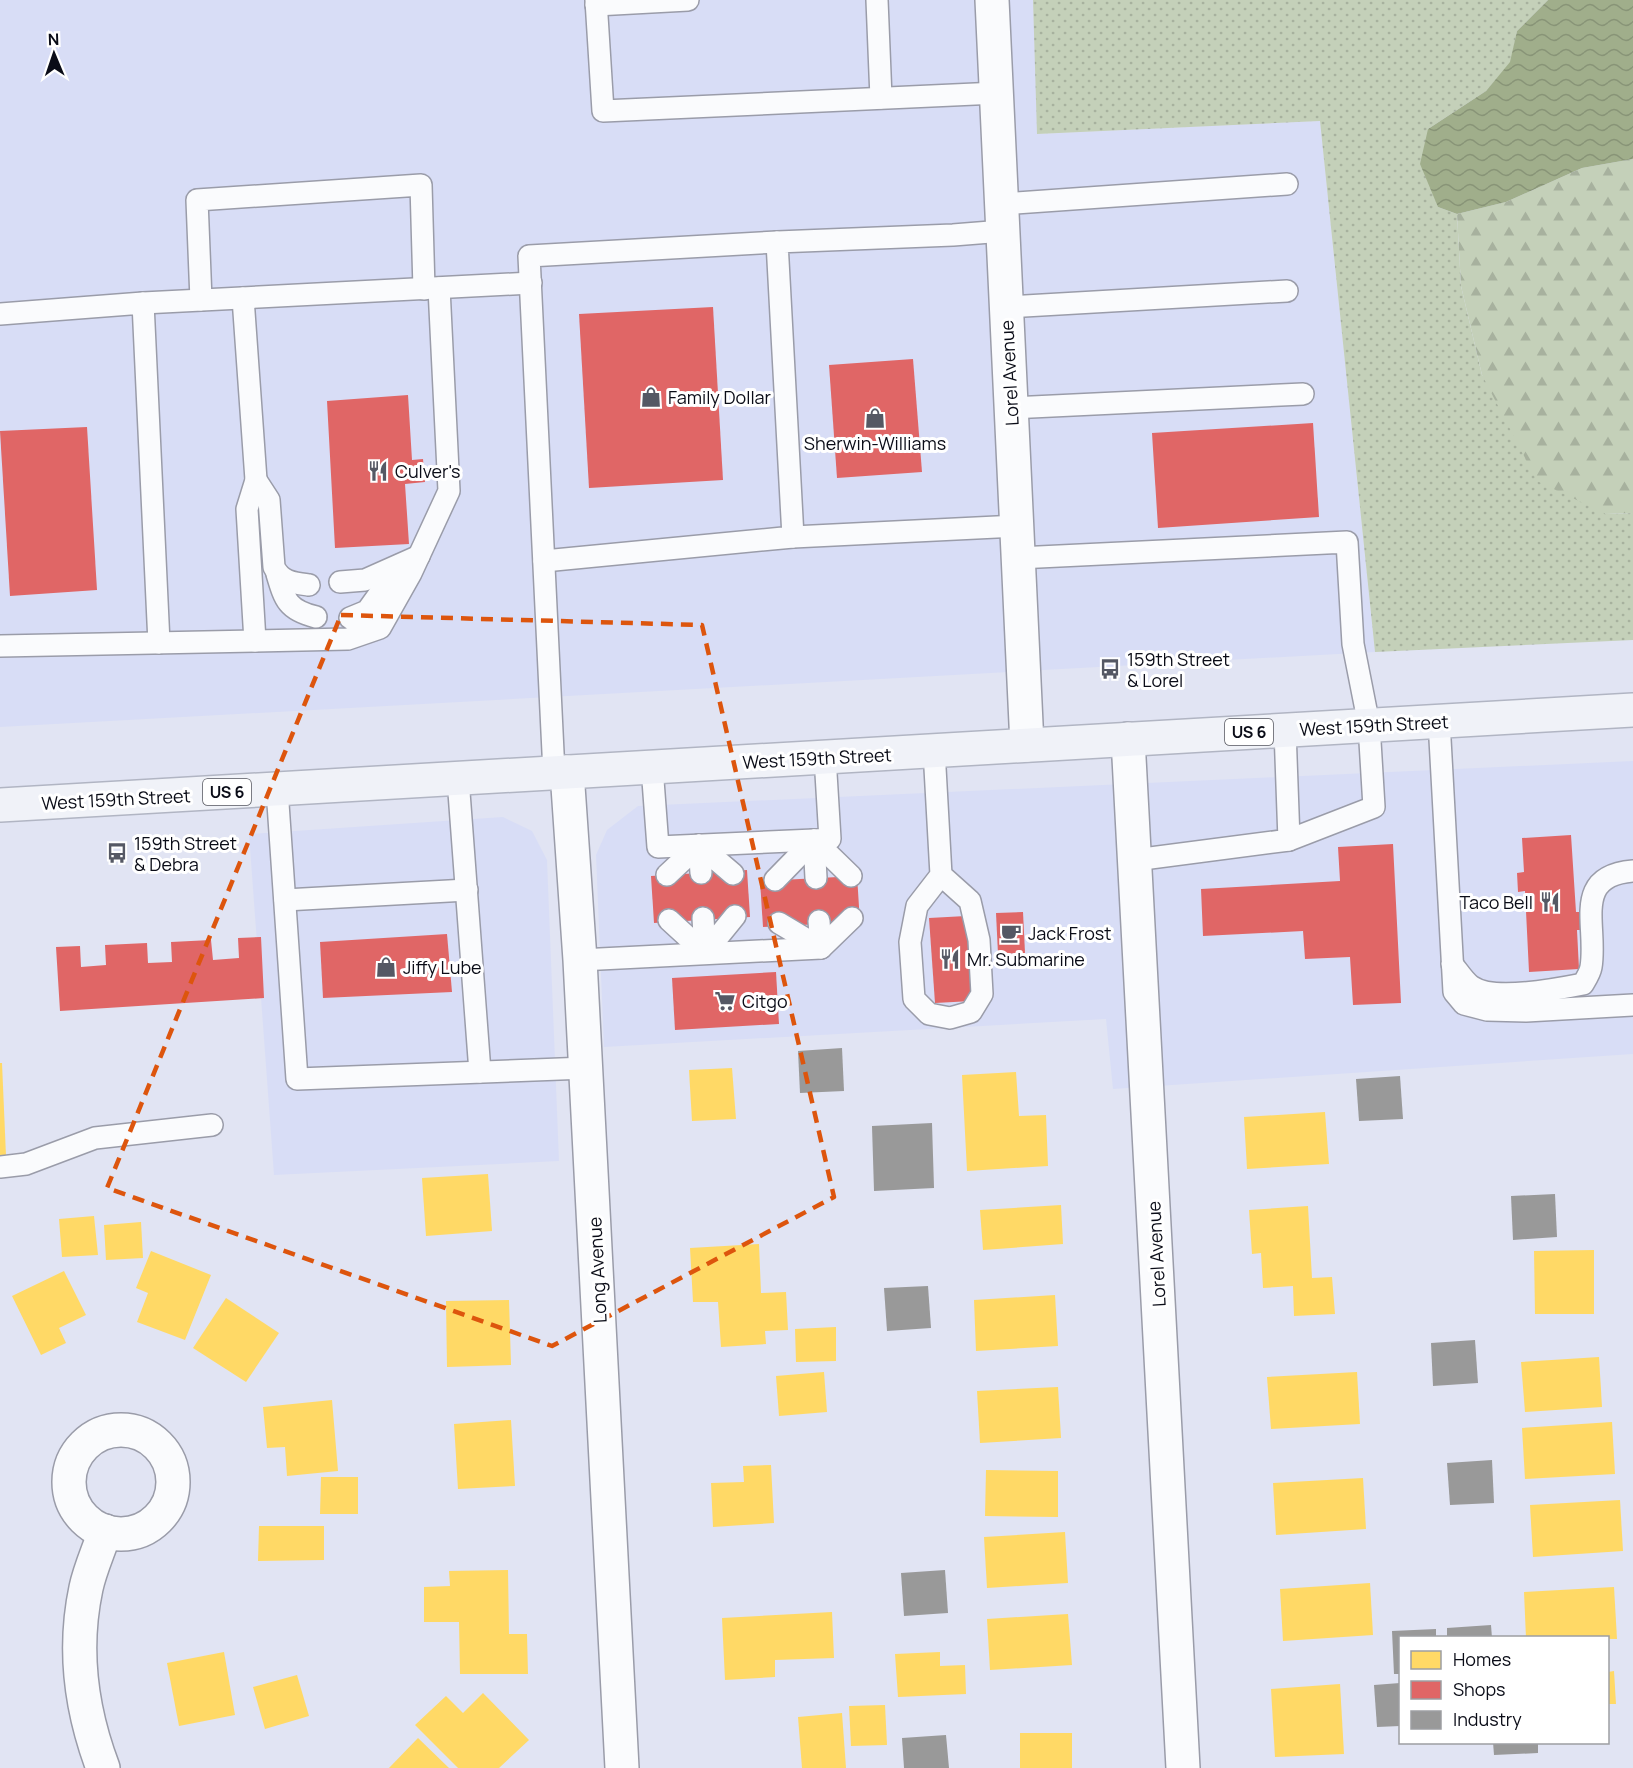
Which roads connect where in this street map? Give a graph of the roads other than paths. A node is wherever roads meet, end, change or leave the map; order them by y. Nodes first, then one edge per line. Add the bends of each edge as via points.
1 (688, 0) edge
2 (877, 0) edge
3 (992, 0) edge
4 (596, 3) edge
5 (997, 93) junction
6 (880, 98) junction
7 (1287, 184) dead end
8 (1002, 218) junction
9 (777, 242) junction
10 (531, 282) junction
11 (432, 288) junction
12 (1287, 291) dead end
13 (243, 298) junction
14 (201, 300) junction
15 (143, 303) junction
16 (1006, 307) junction
17 (0, 314) edge
18 (1303, 394) dead end
19 (1011, 408) junction
20 (256, 480) junction
21 (792, 537) junction
22 (1017, 542) junction
23 (409, 560) junction
24 (544, 561) junction
25 (277, 574) junction
26 (340, 582) dead end
27 (309, 585) dead end
28 (316, 617) dead end
29 (350, 618) dead end
30 (255, 641) junction
31 (159, 644) junction
32 (0, 646) edge
33 (1633, 710) edge
34 (1439, 721) junction
35 (1370, 725) junction
36 (1286, 730) junction
37 (1128, 739) junction
38 (1027, 745) junction
39 (934, 750) junction
40 (825, 757) junction
41 (652, 767) junction
42 (561, 773) junction
43 (458, 779) junction
44 (277, 789) junction
45 (0, 805) edge
46 (814, 840) junction
47 (1289, 840) junction
48 (699, 845) junction
49 (1135, 860) junction
50 (1633, 871) edge
51 (701, 873) dead end
52 (733, 874) dead end
53 (941, 874) junction
54 (667, 875) dead end
55 (850, 876) dead end
56 (816, 878) dead end
57 (775, 880) dead end
58 (467, 890) junction
59 (285, 900) junction
60 (735, 916) dead end
61 (703, 918) dead end
62 (852, 918) dead end
63 (669, 920) dead end
64 (819, 921) dead end
65 (780, 923) dead end
66 (821, 948) junction
67 (705, 953) junction
68 (580, 960) junction
69 (1452, 964) junction
70 (1633, 1005) edge
71 (586, 1068) junction
72 (480, 1072) junction
73 (212, 1125) dead end
74 (0, 1167) edge
75 (105, 1531) dead end
76 (103, 1768) edge
77 (622, 1768) edge
78 (1184, 1768) edge

1 - 4 lane
2 - 6 lane
3 - 5 street, Lorel Avenue
4 - 6 lane via 603,111
5 - 6 lane
5 - 8 street, Lorel Avenue
7 - 8 lane
8 - 9 lane via 953,235
8 - 16 street, Lorel Avenue
9 - 10 lane via 529,256
9 - 21 lane
10 - 11 lane
10 - 24 lane
11 - 13 lane
11 - 14 lane via 421,185 197,200
11 - 23 lane via 449,491
12 - 16 lane
13 - 14 lane
13 - 20 lane
14 - 15 lane
15 - 17 lane
15 - 31 lane
16 - 19 street, Lorel Avenue
18 - 19 lane
19 - 22 street, Lorel Avenue
20 - 25 lane via 269,500
20 - 30 lane via 247,509
21 - 22 lane
21 - 24 lane
22 - 35 lane via 1347,542 1353,644
22 - 38 street, Lorel Avenue
23 - 26 lane via 365,580
23 - 29 lane via 367,610
23 - 30 lane via 380,628 348,639
24 - 42 lane
25 - 27 lane via 291,583
25 - 28 lane via 284,599 301,613
30 - 31 lane
31 - 32 lane
33 - 34 main road, West 159th Street / US 6
34 - 35 main road, West 159th Street / US 6
34 - 69 lane
35 - 36 main road, West 159th Street / US 6
35 - 47 lane via 1374,807
36 - 37 main road, West 159th Street / US 6
36 - 47 lane
37 - 38 main road, West 159th Street / US 6
37 - 49 street, Lorel Avenue
38 - 39 main road, West 159th Street / US 6
39 - 40 main road, West 159th Street / US 6
39 - 53 lane
40 - 41 main road, West 159th Street / US 6
40 - 46 lane via 830,839
41 - 42 main road, West 159th Street / US 6
41 - 48 lane via 658,847
42 - 43 main road, West 159th Street / US 6
42 - 68 street, Long Avenue
43 - 44 main road, West 159th Street / US 6
43 - 58 lane
44 - 45 main road, West 159th Street / US 6
44 - 59 lane
46 - 48 lane
46 - 55 lane
46 - 56 lane
46 - 57 lane
47 - 49 lane
48 - 51 lane
48 - 52 lane
48 - 54 lane
49 - 78 street, Lorel Avenue
50 - 69 lane via 1607,877 1598,885 1591,904 1591,969 1583,984 1549,991 1496,993 1472,986
53 - 53 lane via 917,906 910,942 914,999 928,1014 950,1018 971,1012 982,994 979,940 970,901
58 - 59 lane
58 - 72 lane
59 - 72 lane via 297,1079
60 - 67 lane
61 - 67 lane
62 - 66 lane
63 - 67 lane
64 - 66 lane
65 - 66 lane
66 - 67 lane
67 - 68 lane
68 - 71 street, Long Avenue
69 - 70 lane via 1454,992 1464,1004 1487,1010
71 - 72 lane
71 - 77 street, Long Avenue
73 - 74 lane via 95,1138 26,1164
75 - 76 street via 86,1587 78,1641 84,1704

